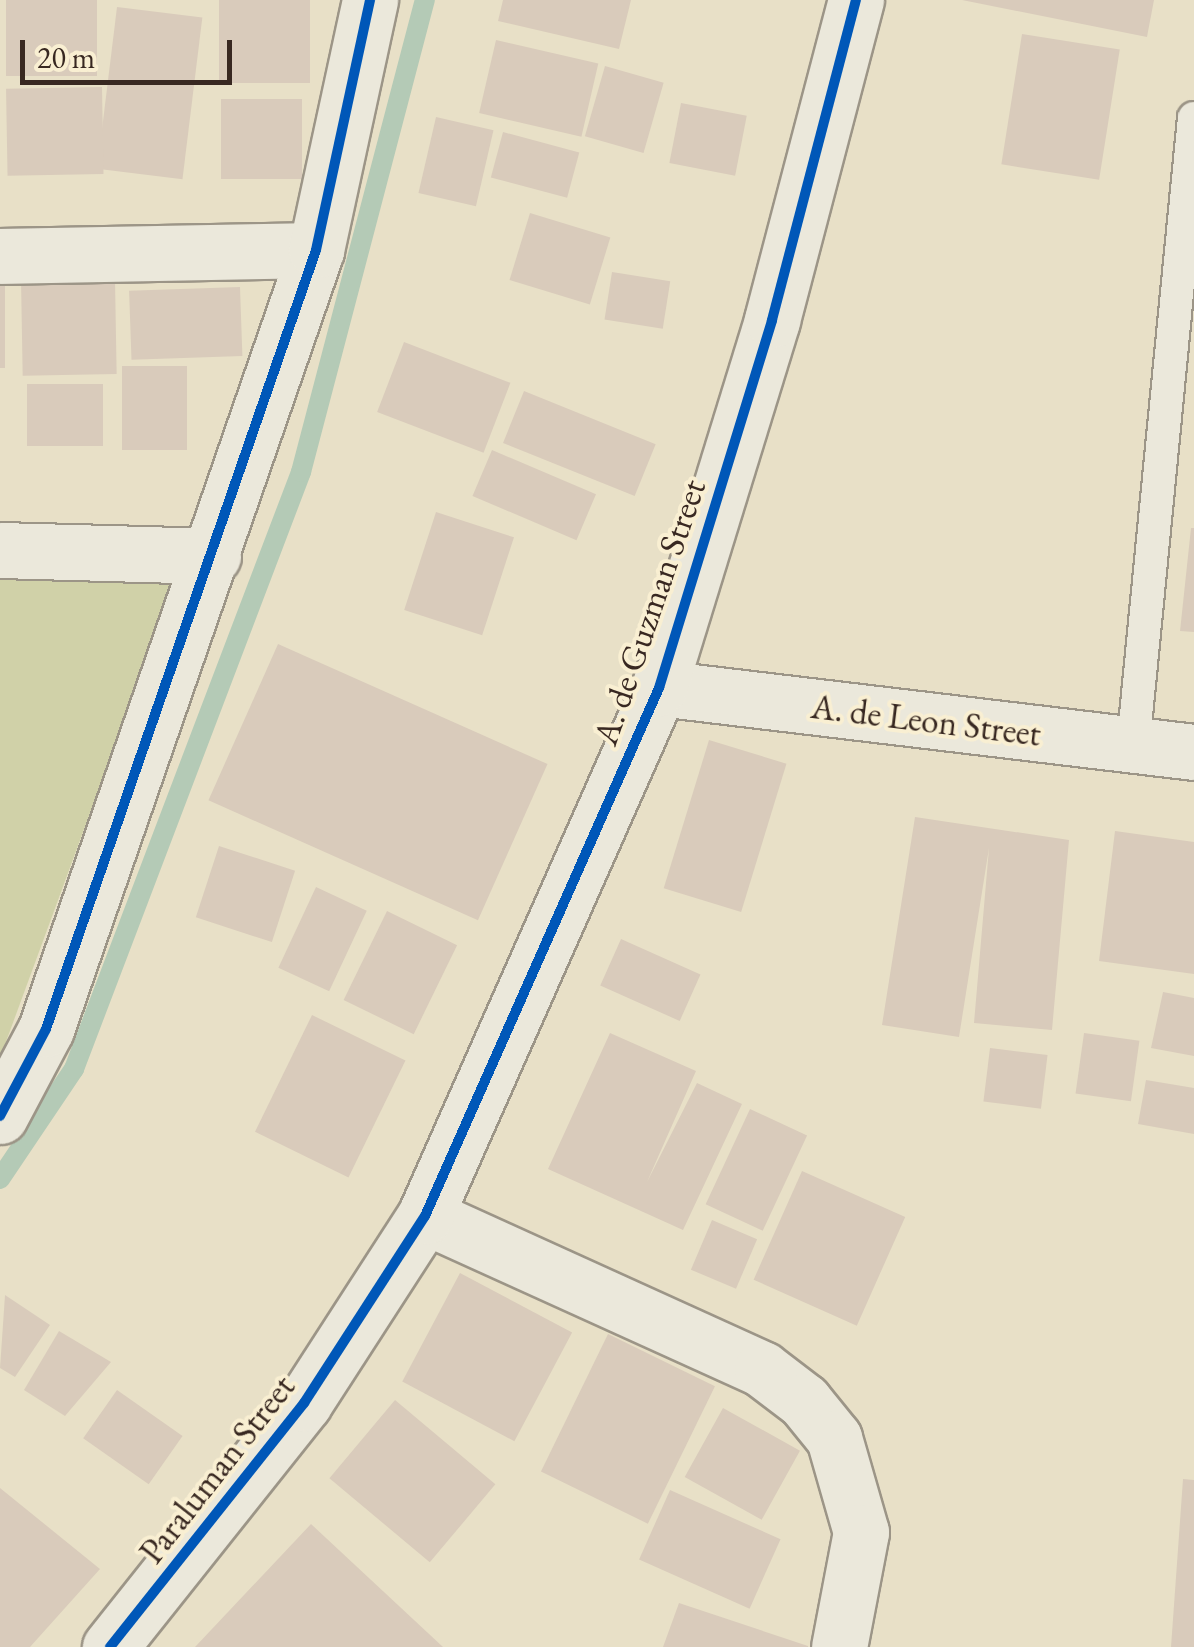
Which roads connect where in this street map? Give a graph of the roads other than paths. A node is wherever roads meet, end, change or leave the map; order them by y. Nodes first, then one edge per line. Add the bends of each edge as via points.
1 (370, 0) edge
2 (856, 0) edge
3 (1194, 118) edge
4 (316, 250) junction
5 (0, 256) edge
6 (0, 550) edge
7 (213, 556) junction
8 (658, 688) junction
9 (1133, 746) junction
10 (1194, 752) edge
11 (0, 1116) edge
12 (425, 1216) junction
13 (110, 1647) edge
14 (839, 1647) edge

1 - 4 street
2 - 8 street, A. de Guzman Street via 772,320
3 - 9 lane
4 - 5 street
4 - 7 street
6 - 7 street
7 - 11 street via 46,1029
8 - 9 street, A. de Leon Street
8 - 12 street, A. de Guzman Street
9 - 10 street, A. de Leon Street
12 - 13 street, Paraluman Street via 293,1418
12 - 14 street via 762,1369 804,1401 840,1452 861,1532

